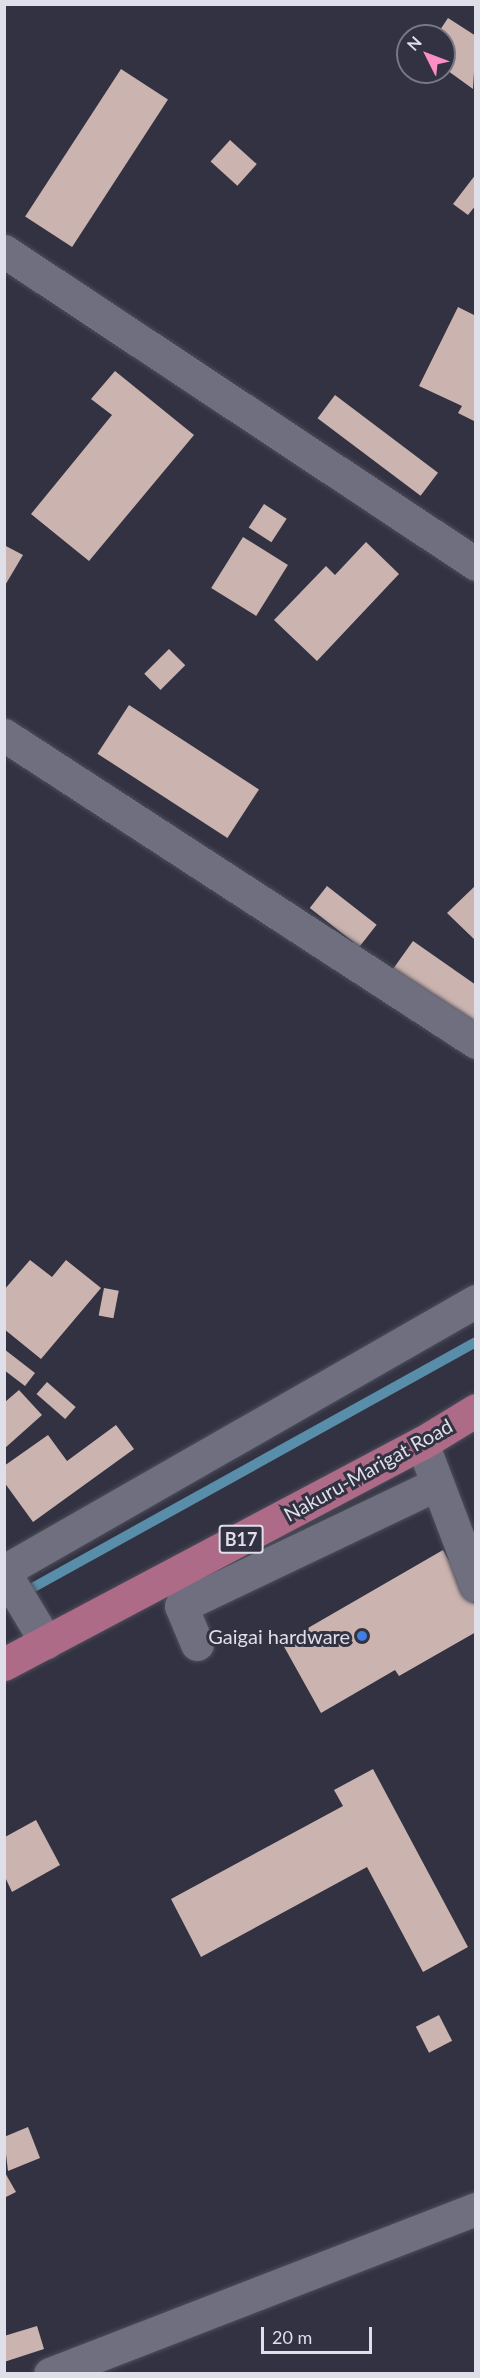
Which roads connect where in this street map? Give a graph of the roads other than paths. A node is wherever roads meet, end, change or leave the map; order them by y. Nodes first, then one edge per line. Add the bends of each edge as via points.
1 (4, 251) edge
2 (476, 564) edge
3 (4, 735) edge
4 (476, 1042) edge
5 (476, 1301) edge
6 (476, 1410) edge
7 (422, 1443) junction
8 (437, 1484) junction
9 (4, 1572) edge
10 (476, 1585) edge
11 (46, 1642) junction
12 (197, 1644) dead end
13 (4, 1664) edge
14 (476, 2209) edge
15 (50, 2373) edge

1 - 2 street
3 - 4 street
5 - 9 street
6 - 7 main road, Nakuru-Marigat Road / B17
7 - 8 street
7 - 11 main road, Nakuru-Marigat Road / B17
8 - 10 street
8 - 12 street via 181,1606
9 - 11 street
11 - 13 main road, Nakuru-Marigat Road / B17
14 - 15 street

